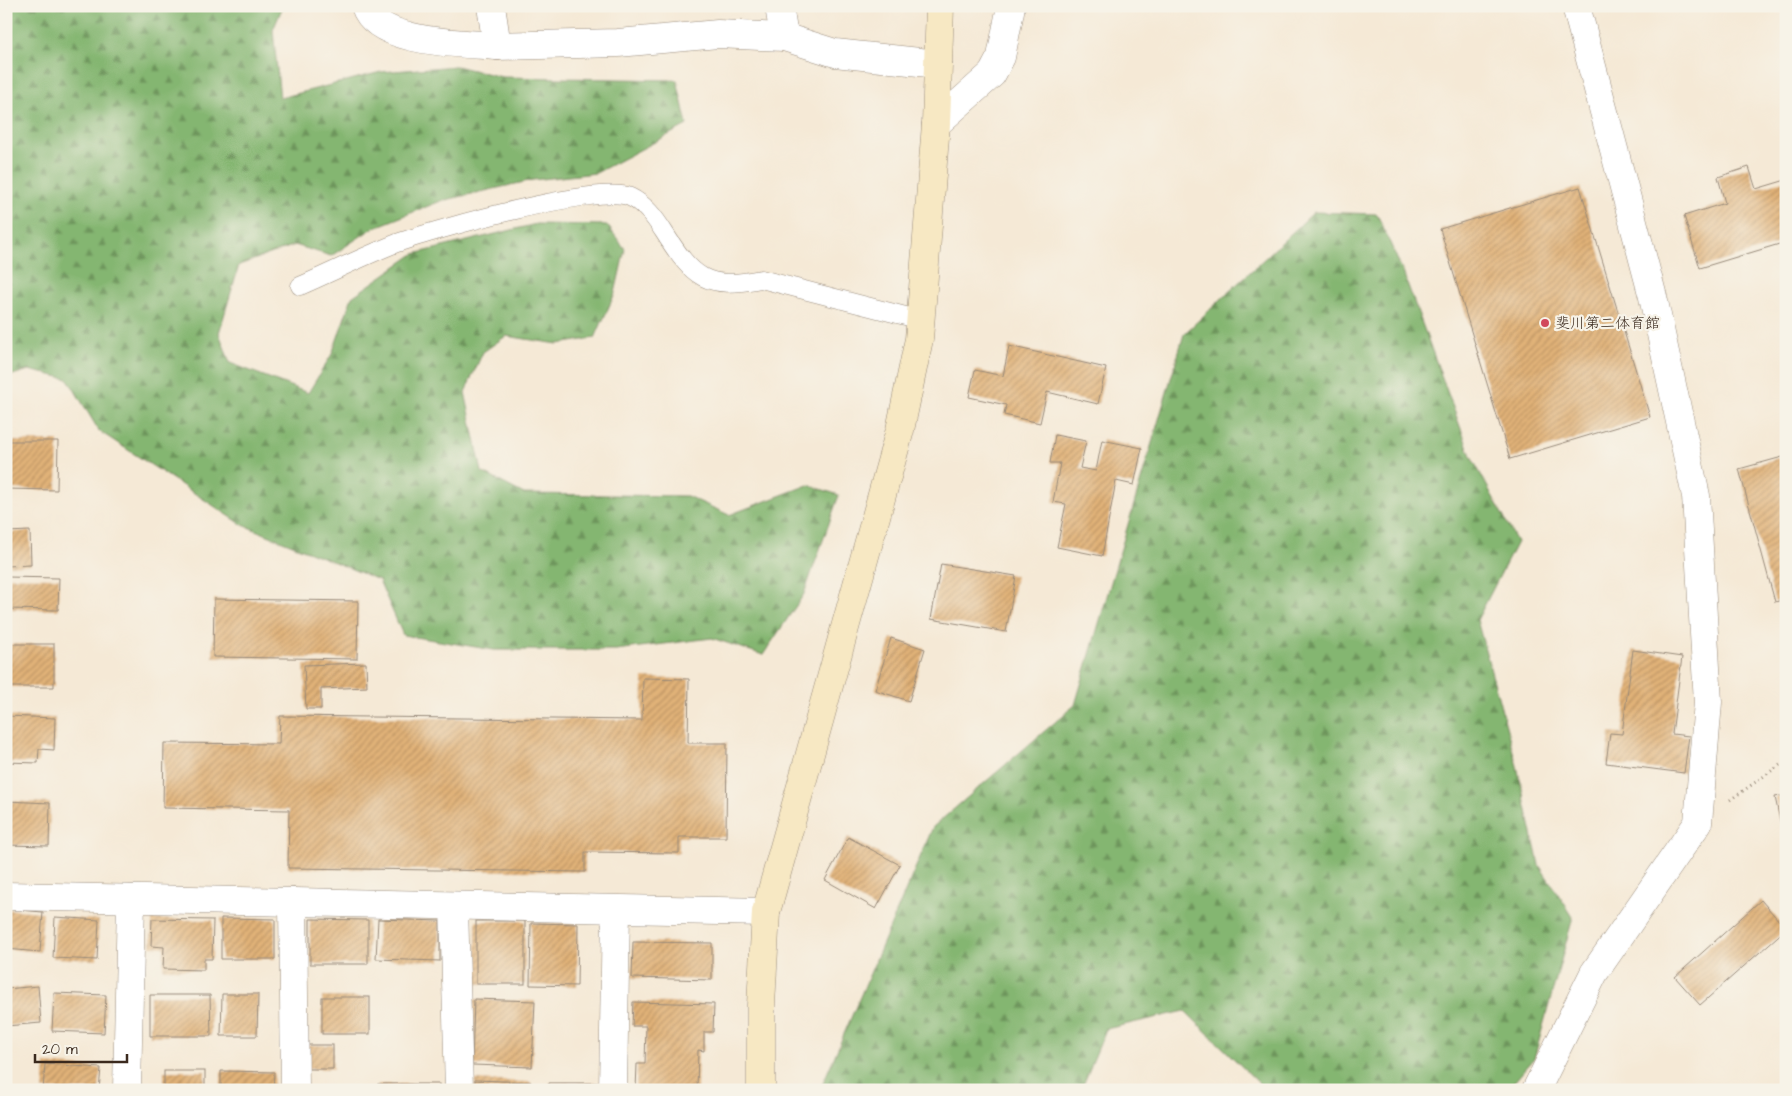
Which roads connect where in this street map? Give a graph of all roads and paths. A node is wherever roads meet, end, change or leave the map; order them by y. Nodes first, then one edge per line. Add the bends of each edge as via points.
1 (364, 6) edge
2 (491, 6) edge
3 (780, 6) edge
4 (940, 6) edge
5 (1010, 6) edge
6 (1576, 6) edge
7 (784, 37) junction
8 (497, 46) junction
9 (938, 64) junction
10 (936, 124) junction
11 (300, 286) dead end
12 (921, 320) junction
13 (1786, 763) edge
14 (1698, 823) junction
15 (6, 896) edge
16 (131, 899) junction
17 (293, 902) junction
18 (454, 906) junction
19 (616, 910) junction
20 (766, 912) junction
21 (127, 1090) edge
22 (295, 1090) edge
23 (459, 1090) edge
24 (613, 1090) edge
25 (761, 1090) edge
26 (1536, 1090) edge

1 - 8 street via 380,25 419,40
2 - 8 street
3 - 7 street
4 - 9 street
5 - 10 street via 1001,56 992,74
6 - 14 street via 1653,297 1696,496 1708,702
7 - 8 street via 718,34 618,43
7 - 9 street via 836,53
9 - 10 street
10 - 12 street
11 - 12 lane via 398,243 534,205 605,193 629,197 653,214 679,256 707,281 735,284 762,279
12 - 20 street via 900,430
13 - 14 path
14 - 26 street via 1594,973
15 - 16 street
16 - 17 street
16 - 21 street
17 - 18 street
17 - 22 street
18 - 19 street
18 - 23 street
19 - 20 street
19 - 24 street
20 - 25 street

